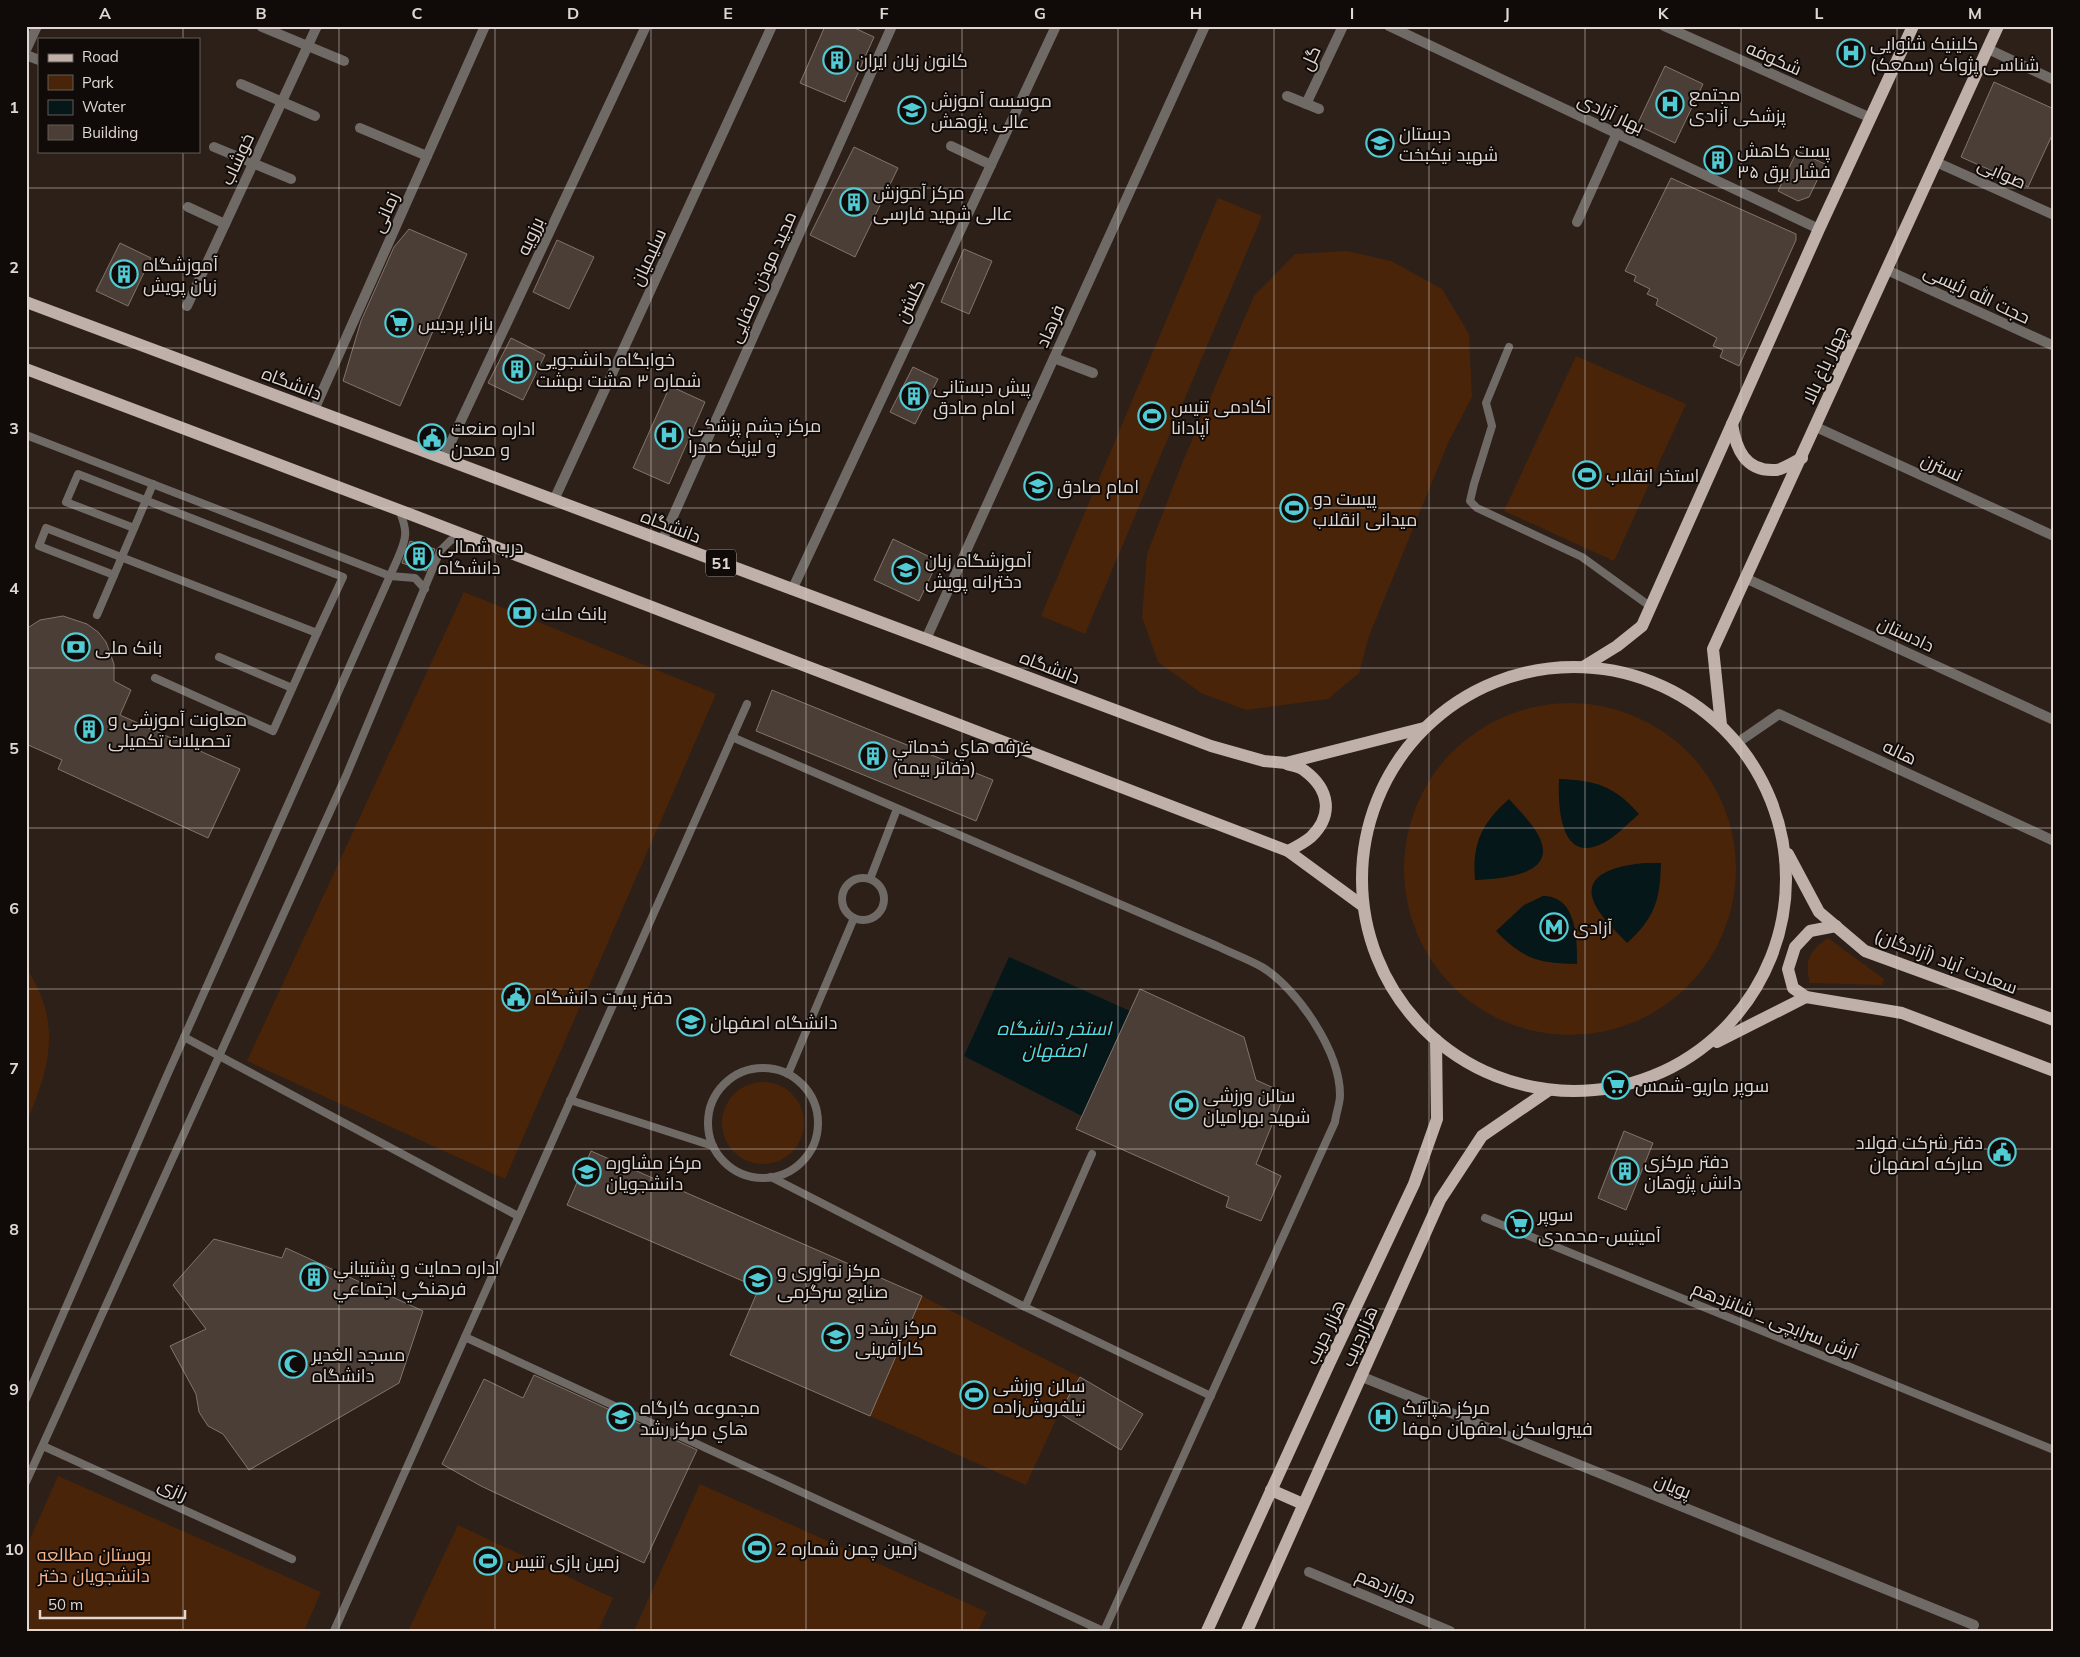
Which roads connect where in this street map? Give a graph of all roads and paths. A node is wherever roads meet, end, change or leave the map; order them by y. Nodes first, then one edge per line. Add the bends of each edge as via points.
1 (37, 26) edge
2 (317, 26) edge
3 (485, 26) edge
4 (646, 26) edge
5 (772, 26) edge
6 (892, 26) edge
7 (1056, 26) edge
8 (1205, 26) edge
9 (1343, 26) edge
10 (1389, 26) edge
11 (1664, 26) edge
12 (1913, 26) edge
13 (1998, 26) edge
14 (262, 27) edge
15 (308, 45) junction
16 (1988, 49) junction
17 (26, 50) edge
18 (26, 55) edge
19 (38, 60) edge
20 (344, 61) dead end
21 (2054, 80) edge
22 (242, 84) dead end
23 (1287, 96) dead end
24 (282, 101) junction
25 (1306, 104) junction
26 (1319, 109) dead end
27 (315, 116) dead end
28 (1871, 118) junction
29 (360, 128) dead end
30 (1616, 133) junction
31 (951, 146) dead end
32 (214, 147) dead end
33 (427, 156) junction
34 (1936, 162) junction
35 (253, 163) junction
36 (991, 165) junction
37 (291, 179) dead end
38 (188, 207) dead end
39 (2054, 215) edge
40 (1577, 222) dead end
41 (225, 224) junction
42 (1819, 229) junction
43 (1887, 270) junction
44 (26, 302) edge
45 (187, 306) dead end
46 (2054, 346) edge
47 (1509, 347) dead end
48 (1054, 358) junction
49 (26, 369) edge
50 (1093, 373) dead end
51 (314, 410) junction
52 (1732, 424) junction
53 (1816, 427) junction
54 (26, 436) edge
55 (1802, 458) junction
56 (443, 459) junction
57 (153, 484) junction
58 (146, 500) junction
59 (554, 500) junction
60 (399, 510) junction
61 (134, 528) junction
62 (465, 536) junction
63 (2054, 536) edge
64 (662, 541) junction
65 (122, 557) junction
66 (114, 575) junction
67 (390, 576) junction
68 (1746, 578) junction
69 (425, 589) junction
70 (792, 590) junction
71 (1650, 607) junction
72 (97, 615) dead end
73 (317, 633) junction
74 (926, 639) junction
75 (219, 657) dead end
76 (1583, 667) junction
77 (155, 678) dead end
78 (292, 688) junction
79 (747, 704) dead end
80 (2054, 720) edge
81 (1721, 725) junction
82 (1424, 728) junction
83 (732, 737) junction
84 (1737, 743) junction
85 (1286, 763) junction
86 (897, 808) junction
87 (2054, 841) edge
88 (1785, 848) junction
89 (1288, 851) junction
90 (870, 879) junction
91 (1363, 906) junction
92 (854, 918) junction
93 (1836, 926) junction
94 (1806, 997) junction
95 (2054, 1020) edge
96 (184, 1038) junction
97 (1436, 1040) junction
98 (1697, 1053) junction
99 (219, 1057) junction
100 (2054, 1071) edge
101 (788, 1074) junction
102 (1548, 1090) junction
103 (570, 1100) junction
104 (713, 1146) junction
105 (1092, 1154) dead end
106 (771, 1177) junction
107 (518, 1216) junction
108 (1485, 1218) dead end
109 (1025, 1307) junction
110 (465, 1337) junction
111 (1360, 1376) junction
112 (1211, 1396) junction
113 (26, 1400) edge
114 (43, 1446) junction
115 (2054, 1450) edge
116 (26, 1482) edge
117 (1272, 1490) junction
118 (1303, 1504) junction
119 (292, 1559) dead end
120 (1309, 1572) dead end
121 (1974, 1625) dead end
122 (334, 1631) edge
123 (1104, 1631) edge
124 (1207, 1631) edge
125 (1247, 1631) edge
126 (1450, 1631) edge

1 - 17 street
2 - 15 street, خوشاب
3 - 33 street, زمانی
4 - 56 street, برزویه
5 - 59 street, سلیمیان
6 - 64 street, مجید موذن صفایی
7 - 36 street, گلشن
8 - 48 street, فرهاد
9 - 25 street, گل
10 - 30 street, بهار آزادی
11 - 28 street, شکوفه
12 - 28 main road
13 - 16 main road, چهار باغ بالا
14 - 15 street
15 - 20 street
15 - 24 street, خوشاب
16 - 21 street
16 - 34 main road, چهار باغ بالا
18 - 19 street
22 - 24 street
23 - 25 street
24 - 27 street
24 - 35 street, خوشاب
25 - 26 street
28 - 42 main road
29 - 33 street
30 - 40 street
30 - 42 street, بهار آزادی
31 - 36 street
32 - 35 street
33 - 51 street, زمانی
34 - 39 street, صوابی
34 - 43 main road, چهار باغ بالا
35 - 37 street
35 - 41 street, خوشاب
36 - 70 street, گلشن
38 - 41 street
41 - 45 street, خوشاب
42 - 52 main road
43 - 46 street, حجت الله رئیسی
43 - 53 main road, چهار باغ بالا
44 - 51 main road, دانشگاه / 51
47 - 71 lane via 1486,403 1492,426 1470,501 1477,508 1582,557
48 - 50 street
48 - 74 street, فرهاد
49 - 60 main road
51 - 56 main road, دانشگاه / 51
52 - 55 main road via 1735,442 1744,460 1762,468 1778,470
52 - 71 main road
53 - 55 main road, چهار باغ بالا
53 - 63 street, نسترن
54 - 57 lane
55 - 68 main road, چهار باغ بالا
56 - 59 main road, دانشگاه / 51
57 - 58 lane
57 - 67 lane
58 - 61 lane
58 - 61 lane via 78,474 66,502
58 - 73 lane via 343,577
59 - 64 main road, دانشگاه / 51
60 - 62 main road
60 - 67 lane via 406,527 406,539
61 - 65 lane
62 - 69 lane via 451,540 440,551
62 - 89 main road
64 - 70 main road, دانشگاه / 51
65 - 66 lane
65 - 66 lane via 46,528 39,546
65 - 73 lane
66 - 72 lane
67 - 69 lane via 415,578
67 - 96 lane
68 - 80 street, دادستان
68 - 81 main road, چهار باغ بالا via 1713,648
69 - 99 lane via 346,776
70 - 74 main road, دانشگاه / 51
71 - 76 main road via 1642,626
73 - 78 lane
74 - 85 main road, دانشگاه / 51 via 1211,746 1264,761
75 - 78 lane
76 - 81 main road via 1621,672 1657,684 1691,702
76 - 82 main road via 1539,669 1497,681 1458,700
77 - 78 lane via 273,731
79 - 83 lane
81 - 84 main road
82 - 85 main road, دانشگاه / 51
82 - 91 main road via 1398,758 1379,792 1367,829 1361,867
83 - 86 lane
83 - 103 lane
84 - 87 street, هاله via 1779,714
84 - 88 main road via 1760,775 1776,811
85 - 89 main road via 1304,769 1317,782 1327,804 1318,828
86 - 90 lane
86 - 112 lane via 1263,967 1288,988 1309,1014 1323,1040 1336,1068 1340,1095 1335,1122
88 - 93 main road, سعادت آباد (آزادگان) via 1819,912
88 - 98 main road via 1787,888 1782,926 1770,963 1751,997 1727,1028
89 - 91 main road
90 - 92 lane via 850,882 843,892 844,907
90 - 92 lane via 882,891 883,905 870,919
91 - 97 main road via 1372,944 1387,980 1409,1012
92 - 101 lane
93 - 94 main road via 1810,931 1795,947 1788,969 1792,988
93 - 95 main road, سعادت آباد (آزادگان) via 1865,951
94 - 98 main road
94 - 100 main road via 1902,1013
96 - 99 lane
96 - 113 lane
97 - 102 main road via 1470,1064 1508,1081
97 - 117 main road, هزار جریب via 1437,1119 1414,1184
98 - 102 main road via 1663,1072 1626,1085 1588,1091
99 - 107 lane
99 - 114 lane
101 - 104 lane via 771,1068 756,1068 736,1074 725,1082 714,1098 708,1117
101 - 106 lane via 812,1096 818,1129 814,1146 803,1160 790,1170
102 - 111 main road, هزارجریب via 1482,1136 1440,1200
103 - 104 lane
103 - 107 lane
104 - 106 lane via 721,1158 736,1170 751,1176
105 - 109 lane
106 - 109 lane
107 - 110 lane
108 - 115 lane, آرش سرابچی _ شانزدهم
109 - 112 lane
110 - 122 lane
110 - 123 lane
111 - 118 main road, هزارجریب
111 - 121 street, پویان
112 - 123 lane
114 - 116 lane
114 - 119 lane, رازی
117 - 118 main road
117 - 124 main road, هزار جریب
118 - 125 main road, هزارجریب
120 - 126 street, دوازدهم

